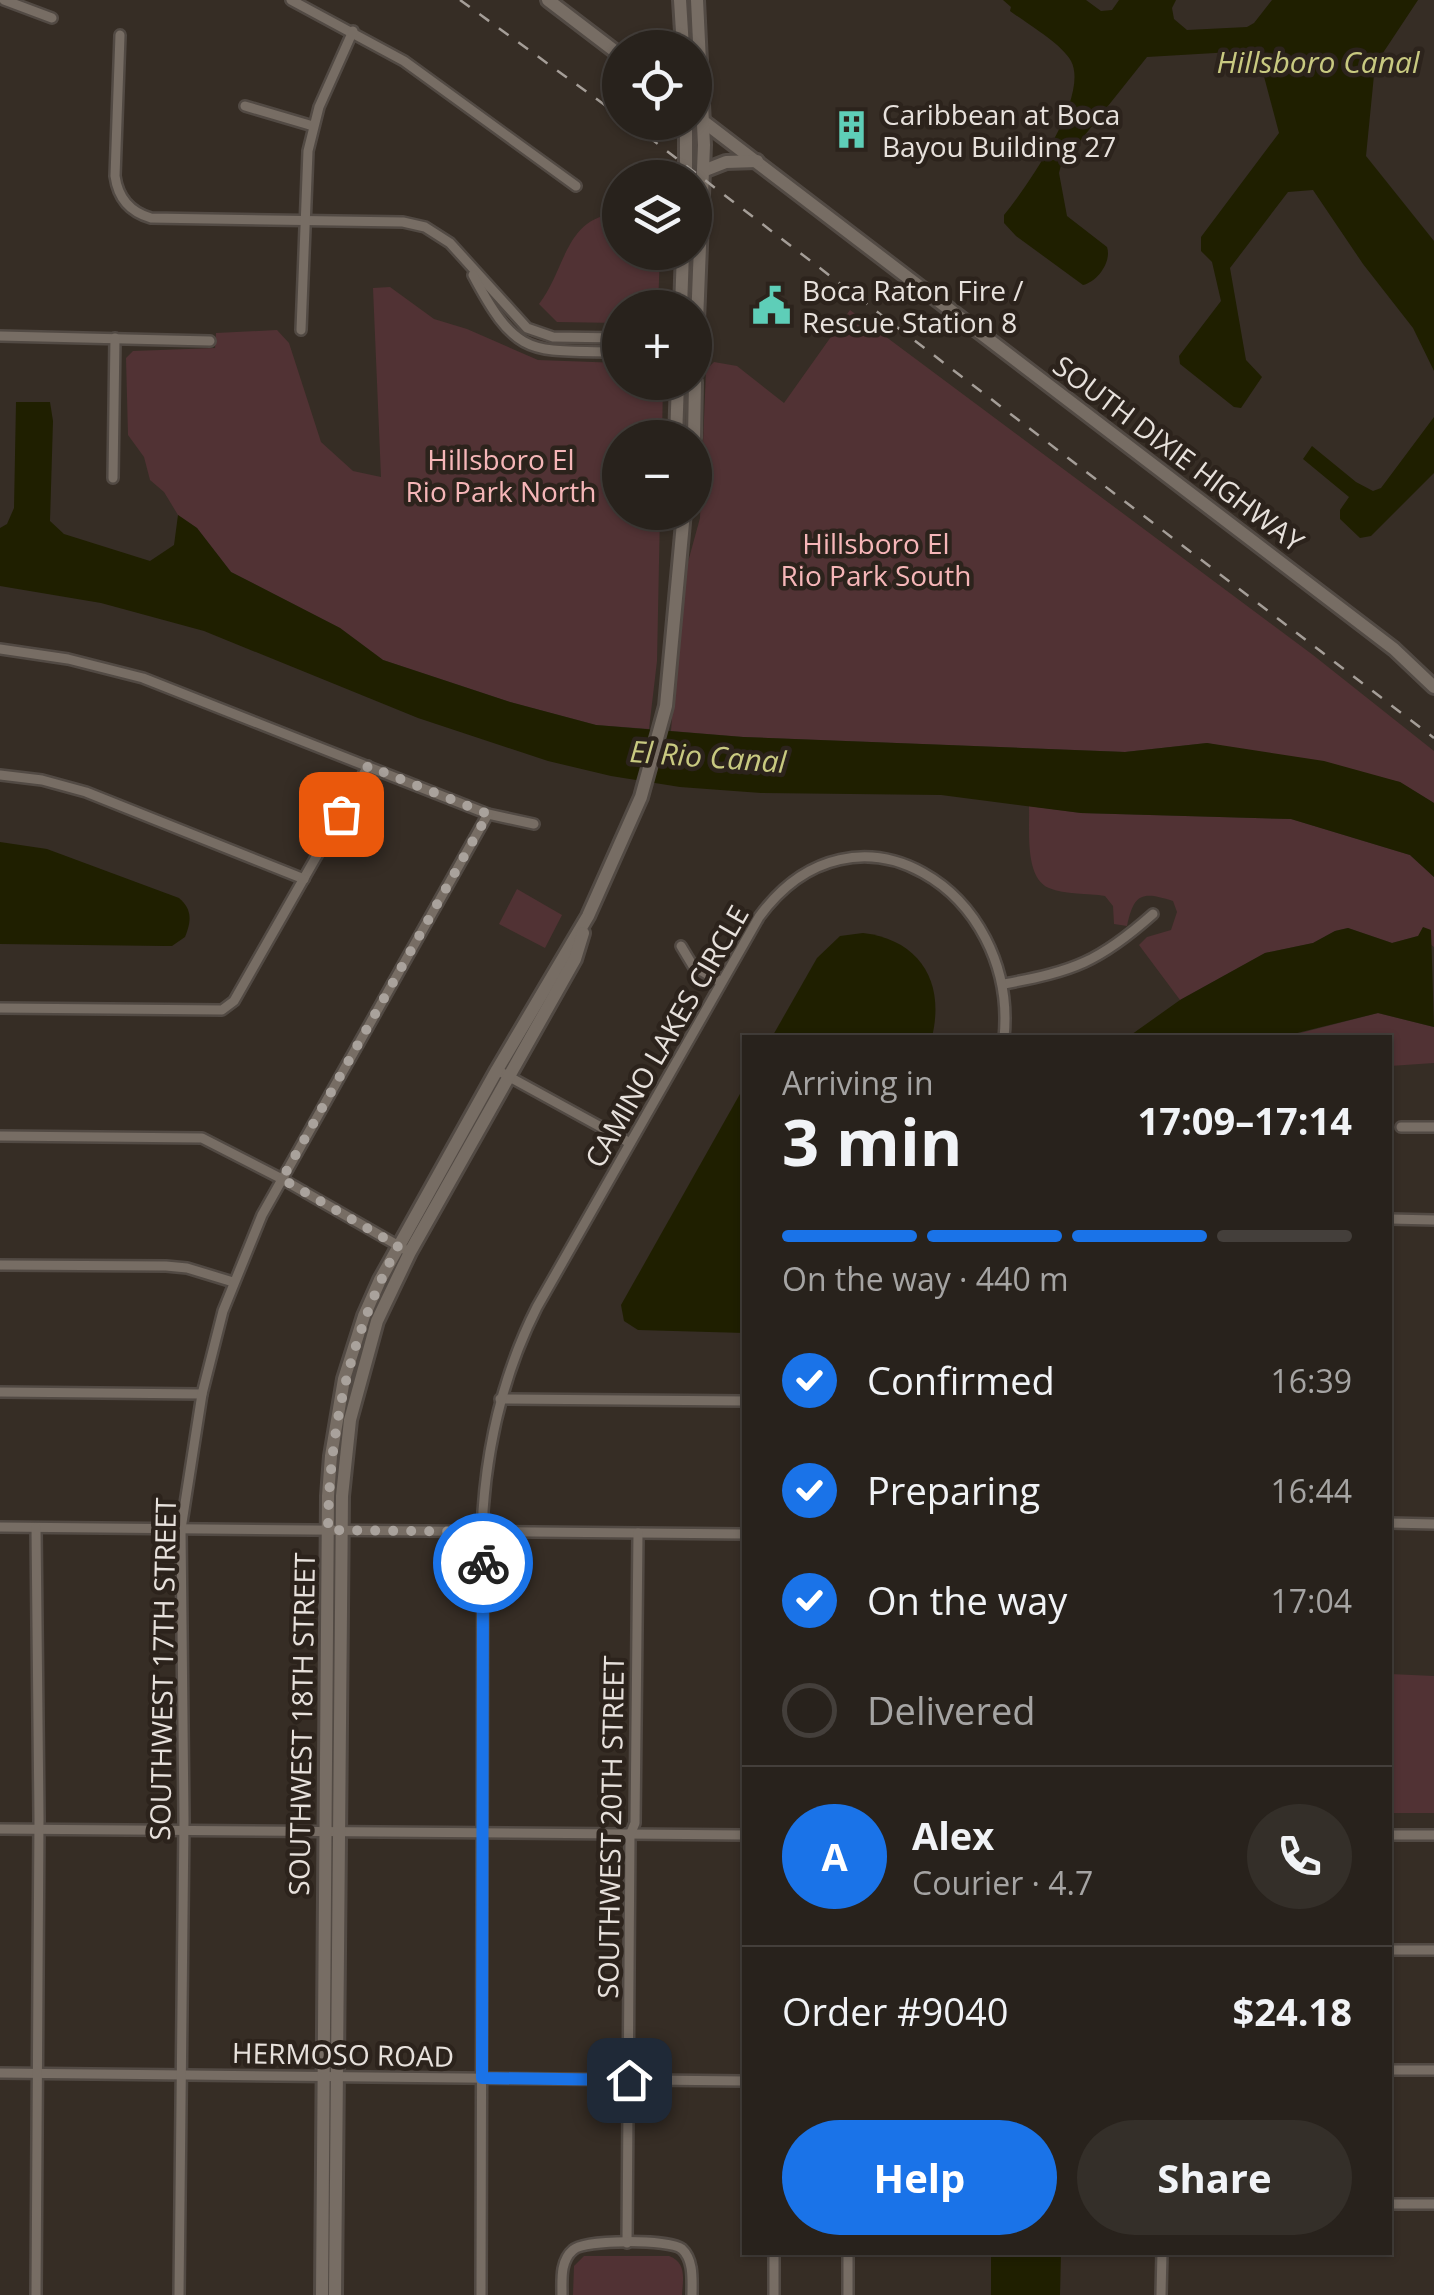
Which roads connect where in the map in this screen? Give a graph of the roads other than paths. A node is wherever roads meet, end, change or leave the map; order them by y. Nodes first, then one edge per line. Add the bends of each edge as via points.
1 (4, 0) edge
2 (291, 0) edge
3 (548, 0) edge
4 (680, 0) edge
5 (696, 0) edge
6 (52, 18) dead end
7 (682, 30) edge
8 (697, 30) edge
9 (353, 31) junction
10 (120, 35) dead end
11 (602, 41) edge
12 (246, 106) dead end
13 (312, 126) junction
14 (712, 128) edge
15 (756, 160) junction
16 (712, 167) edge
17 (576, 186) dead end
18 (304, 219) junction
19 (467, 264) junction
20 (498, 296) junction
21 (489, 305) junction
22 (519, 322) junction
23 (301, 330) dead end
24 (508, 332) junction
25 (0, 336) edge
26 (602, 337) edge
27 (115, 338) junction
28 (210, 341) dead end
29 (602, 352) edge
30 (113, 478) dead end
31 (674, 530) edge
32 (682, 530) edge
33 (674, 588) junction
34 (0, 649) edge
35 (1394, 649) junction
36 (1434, 672) edge
37 (1434, 688) edge
38 (368, 766) junction
39 (0, 775) edge
40 (488, 814) junction
41 (534, 824) dead end
42 (304, 879) junction
43 (1153, 914) dead end
44 (681, 946) dead end
45 (721, 982) junction
46 (1004, 984) junction
47 (0, 1008) edge
48 (1004, 1035) edge
49 (503, 1073) junction
50 (1401, 1127) dead end
51 (1434, 1127) edge
52 (0, 1136) edge
53 (630, 1144) junction
54 (282, 1179) junction
55 (1392, 1219) edge
56 (1434, 1220) edge
57 (404, 1249) junction
58 (0, 1264) edge
59 (233, 1282) junction
60 (0, 1392) edge
61 (202, 1394) junction
62 (500, 1399) junction
63 (742, 1401) edge
64 (1392, 1524) edge
65 (1434, 1524) edge
66 (0, 1528) edge
67 (36, 1528) junction
68 (181, 1529) junction
69 (335, 1530) junction
70 (483, 1532) junction
71 (638, 1533) junction
72 (742, 1534) edge
73 (0, 1829) edge
74 (39, 1830) junction
75 (183, 1830) junction
76 (332, 1832) junction
77 (484, 1834) junction
78 (630, 1834) junction
79 (742, 1835) edge
80 (1392, 1835) edge
81 (1434, 1835) edge
82 (1392, 1950) edge
83 (1434, 1950) edge
84 (1392, 2070) edge
85 (1434, 2070) edge
86 (0, 2074) edge
87 (38, 2074) junction
88 (180, 2075) junction
89 (330, 2076) junction
90 (482, 2078) junction
91 (629, 2080) junction
92 (742, 2081) edge
93 (1392, 2204) edge
94 (1434, 2204) edge
95 (627, 2243) junction
96 (774, 2255) edge
97 (848, 2255) edge
98 (1162, 2255) edge
99 (36, 2295) edge
100 (179, 2295) edge
101 (322, 2295) edge
102 (336, 2295) edge
103 (481, 2295) edge
104 (562, 2295) edge
105 (692, 2295) edge
106 (774, 2295) edge
107 (848, 2295) edge
108 (1161, 2295) edge

1 - 6 street
2 - 9 street
3 - 11 main road
4 - 7 main road
5 - 8 main road
9 - 13 street
9 - 17 street
10 - 18 street via 115,176 128,206 151,218
12 - 13 street
13 - 18 street
14 - 15 main road, SOUTH DIXIE HIGHWAY
15 - 16 main road
15 - 35 main road, SOUTH DIXIE HIGHWAY
18 - 19 street via 425,227
18 - 23 street
19 - 20 street
19 - 21 street
20 - 21 street
20 - 22 street
21 - 24 street
22 - 24 street
22 - 26 street via 543,335
24 - 29 street via 540,350
25 - 27 street
27 - 28 street
27 - 30 street
31 - 33 main road, SOUTHWEST 18TH STREET
32 - 33 main road, SOUTHWEST 18TH STREET
33 - 49 main road, SOUTHWEST 18TH STREET via 666,706 641,797 588,916
34 - 38 street via 143,678
35 - 36 main road, SOUTH DIXIE HIGHWAY
35 - 37 main road, SOUTH DIXIE HIGHWAY
38 - 40 street
38 - 42 street
39 - 42 street via 86,792
40 - 41 street
40 - 54 street, SOUTHWEST 17TH STREET
42 - 47 street via 234,1001 222,1010
43 - 46 street via 1094,960
44 - 45 street via 693,966
45 - 46 street, CAMINO LAKES CIRCLE via 782,890 816,869 870,859 912,868 958,896 988,938
45 - 53 street, CAMINO LAKES CIRCLE
46 - 48 street, CAMINO LAKES CIRCLE
49 - 53 street
49 - 57 main road, SOUTHWEST 18TH STREET
50 - 51 street
52 - 54 street via 202,1138
53 - 62 street, CAMINO LAKES CIRCLE via 536,1307
54 - 57 street
54 - 59 street, SOUTHWEST 17TH STREET
55 - 56 street
57 - 69 main road, SOUTHWEST 18TH STREET via 364,1316 344,1378 330,1456
58 - 59 street via 166,1266
59 - 61 street, SOUTHWEST 17TH STREET
60 - 61 street
61 - 68 street, SOUTHWEST 17TH STREET
62 - 63 street
62 - 70 street, CAMINO LAKES CIRCLE
64 - 65 street
66 - 67 street
67 - 68 street
67 - 74 street
68 - 69 street
68 - 75 street, SOUTHWEST 17TH STREET
69 - 70 street
69 - 76 main road, SOUTHWEST 18TH STREET
70 - 71 street
70 - 77 street, CAMINO LAKES CIRCLE
71 - 72 street
71 - 78 street, SOUTHWEST 20TH STREET
73 - 74 street
74 - 75 street
74 - 87 street
75 - 76 street
75 - 88 street, SOUTHWEST 17TH STREET
76 - 77 street
76 - 89 main road, SOUTHWEST 18TH STREET
77 - 78 street
77 - 90 street, CAMINO LAKES CIRCLE
78 - 79 street
78 - 91 street, SOUTHWEST 20TH STREET
80 - 81 street
82 - 83 street
84 - 85 street
86 - 87 street, HERMOSO ROAD
87 - 88 street, HERMOSO ROAD
87 - 99 street
88 - 89 street, HERMOSO ROAD
88 - 100 street, SOUTHWEST 17TH STREET
89 - 90 street, HERMOSO ROAD
89 - 101 main road, SOUTHWEST 18TH STREET
89 - 102 main road, SOUTHWEST 18TH STREET
90 - 91 street, HERMOSO ROAD
90 - 103 street, CAMINO LAKES CIRCLE
91 - 92 street, HERMOSO ROAD
91 - 95 street, SOUTHWEST 20TH STREET
93 - 94 street
95 - 104 street via 574,2247 562,2268
95 - 105 street via 682,2250 689,2258
96 - 106 street
97 - 107 street
98 - 108 street

